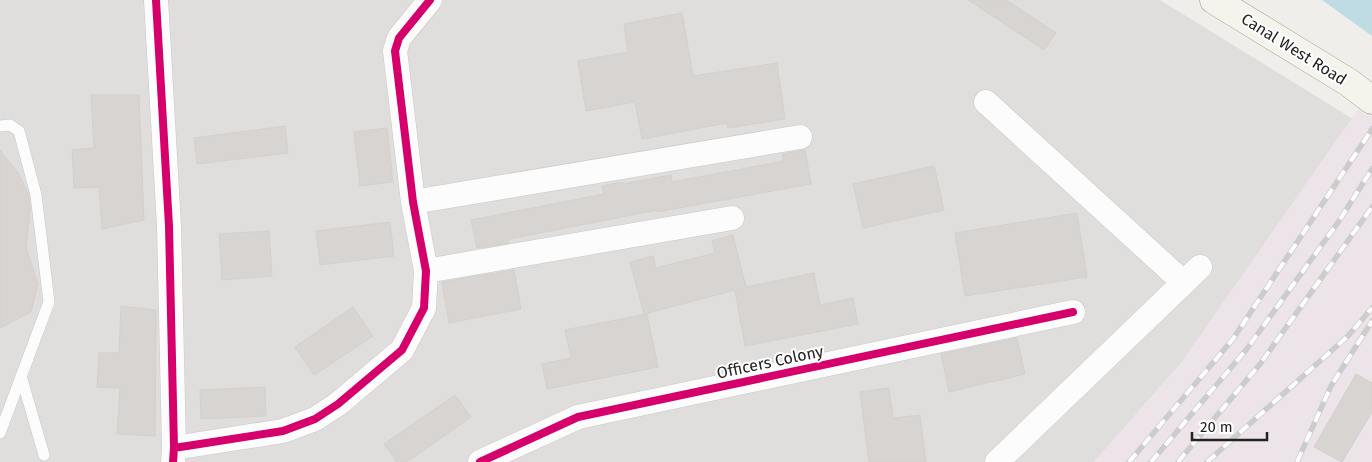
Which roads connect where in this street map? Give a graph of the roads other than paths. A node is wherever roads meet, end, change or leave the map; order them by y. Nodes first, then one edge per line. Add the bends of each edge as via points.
1 (156, 0) edge
2 (430, 0) edge
3 (1214, 0) edge
4 (1372, 100) edge
5 (986, 102) dead end
6 (0, 126) edge
7 (800, 137) dead end
8 (413, 202) junction
9 (732, 218) dead end
10 (426, 271) junction
11 (1073, 312) dead end
12 (21, 376) junction
13 (0, 433) edge
14 (44, 455) dead end
15 (173, 455) edge
16 (480, 462) edge
17 (997, 462) edge

1 - 15 street via 169,226
2 - 8 street via 399,38 395,51
3 - 4 street, Canal West Road
5 - 17 street via 1192,275
6 - 12 lane via 10,125 18,131 36,195 48,285 49,302
7 - 8 street
8 - 10 street
9 - 10 street
10 - 15 street via 424,308 402,350 338,404 315,419 283,431
11 - 16 street, Officers Colony via 578,417
12 - 13 lane
12 - 14 lane

